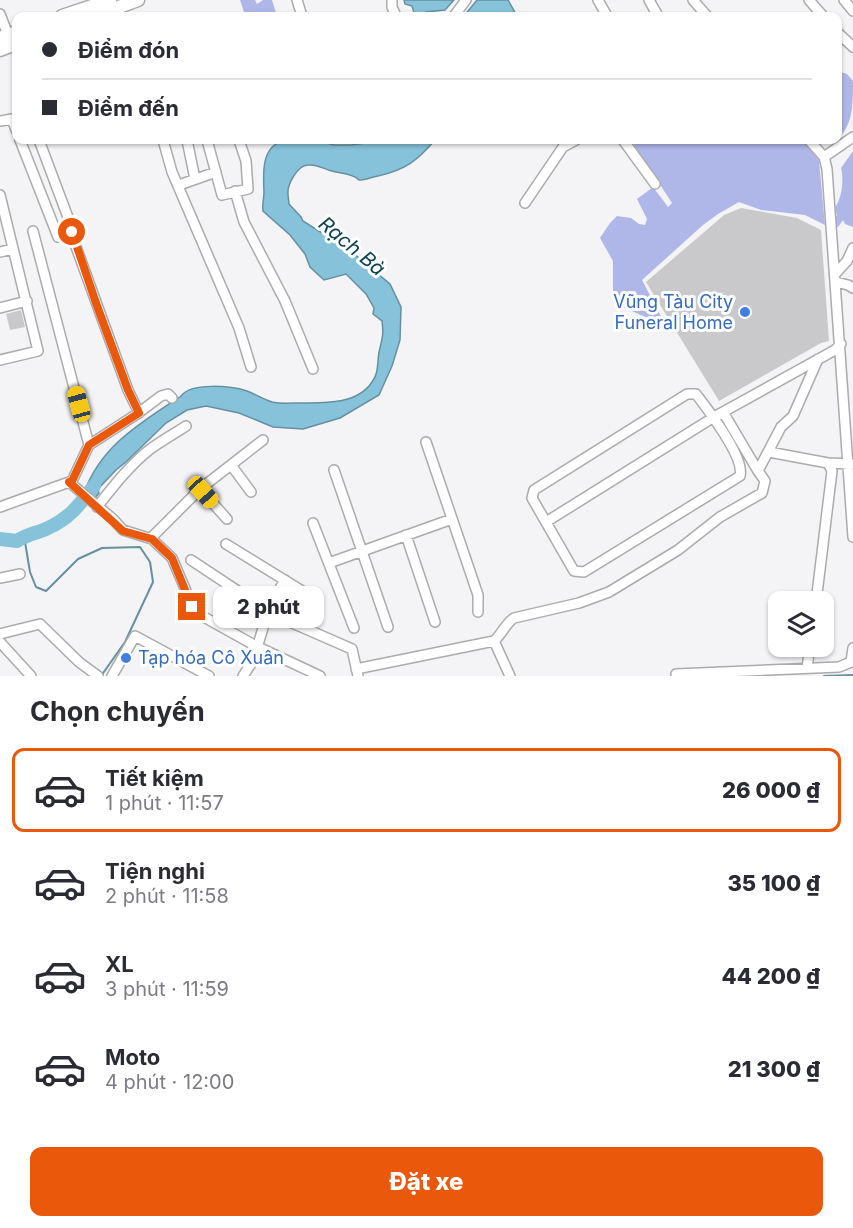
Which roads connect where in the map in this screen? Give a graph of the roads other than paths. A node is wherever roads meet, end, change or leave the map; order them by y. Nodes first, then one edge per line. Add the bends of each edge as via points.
1 (138, 0) edge
2 (693, 0) edge
3 (844, 0) edge
4 (106, 8) edge
5 (853, 11) edge
6 (84, 12) edge
7 (702, 12) edge
8 (0, 14) edge
9 (10, 37) edge
10 (842, 37) edge
11 (853, 47) edge
12 (0, 50) edge
13 (853, 137) edge
14 (22, 144) edge
15 (40, 144) edge
16 (164, 144) edge
17 (188, 144) edge
18 (208, 144) edge
19 (240, 144) edge
20 (569, 144) edge
21 (625, 144) edge
22 (813, 144) edge
23 (824, 157) junction
24 (216, 172) junction
25 (195, 179) junction
26 (655, 184) dead end
27 (179, 185) junction
28 (235, 191) junction
29 (0, 195) edge
30 (525, 203) dead end
31 (33, 231) dead end
32 (71, 233) junction
33 (853, 248) edge
34 (13, 249) junction
35 (0, 252) edge
36 (836, 278) junction
37 (853, 288) edge
38 (27, 301) junction
39 (0, 308) edge
40 (841, 344) junction
41 (818, 359) junction
42 (0, 360) edge
43 (251, 368) dead end
44 (313, 369) dead end
45 (172, 398) dead end
46 (723, 412) junction
47 (139, 413) junction
48 (714, 417) junction
49 (186, 426) dead end
50 (263, 440) dead end
51 (426, 442) dead end
52 (89, 445) junction
53 (769, 452) junction
54 (828, 463) junction
55 (851, 463) edge
56 (231, 465) junction
57 (334, 470) dead end
58 (758, 471) junction
59 (69, 482) junction
60 (200, 489) junction
61 (251, 492) dead end
62 (95, 504) junction
63 (0, 507) edge
64 (227, 519) dead end
65 (452, 519) junction
66 (546, 522) junction
67 (313, 523) dead end
68 (406, 535) junction
69 (853, 537) edge
70 (151, 538) junction
71 (226, 544) dead end
72 (364, 550) junction
73 (192, 560) dead end
74 (329, 563) junction
75 (20, 574) dead end
76 (0, 578) edge
77 (285, 580) junction
78 (817, 591) edge
79 (317, 600) dead end
80 (267, 612) junction
81 (478, 612) dead end
82 (435, 622) dead end
83 (388, 627) dead end
84 (354, 628) dead end
85 (0, 634) edge
86 (494, 641) junction
87 (0, 642) edge
88 (256, 646) junction
89 (853, 648) edge
90 (808, 657) edge
91 (299, 666) junction
92 (807, 668) junction
93 (357, 673) edge
94 (676, 674) dead end
95 (95, 675) edge
96 (506, 675) edge
97 (31, 676) edge
98 (112, 676) edge
99 (209, 676) edge
100 (243, 676) edge
101 (294, 676) edge
102 (320, 676) edge

1 - 4 main road
2 - 7 street
3 - 5 street
4 - 6 main road
8 - 9 street
9 - 12 main road
10 - 11 street
13 - 23 street
14 - 32 street via 58,237
15 - 32 street
16 - 27 street
17 - 25 street
18 - 24 street
19 - 28 street via 248,189
20 - 30 street
21 - 26 street
22 - 23 street
23 - 36 street
24 - 25 street
24 - 28 street via 222,195
25 - 27 street
27 - 43 street via 239,328
28 - 44 street via 247,228 285,301
29 - 34 street
31 - 52 street
32 - 47 street
33 - 36 street
34 - 35 street
34 - 38 street
36 - 37 street
36 - 40 street
38 - 39 street
38 - 42 street via 38,351
40 - 41 street
40 - 55 street
41 - 46 street
41 - 53 street via 793,416 781,427
45 - 47 street via 168,394 161,396
46 - 48 street
46 - 58 street
47 - 52 street
48 - 66 street
48 - 66 street via 696,394 687,393 534,490 531,498
48 - 66 street via 739,460 740,476 584,573 574,570
49 - 62 street via 142,457
50 - 56 street
51 - 65 street
52 - 59 street
53 - 54 street
53 - 58 street
54 - 55 street
54 - 78 street via 832,471
55 - 69 street
56 - 60 street
56 - 61 street
57 - 72 street
58 - 86 street via 765,481 762,493 720,517 678,550 595,598 514,618
59 - 62 street
59 - 63 street
60 - 64 street
60 - 70 street
62 - 70 street via 123,531
65 - 68 street
65 - 81 street via 478,595
67 - 74 street
68 - 72 street
68 - 82 street
70 - 88 street via 172,558 195,612
71 - 77 street
72 - 74 street
72 - 83 street
73 - 80 street
74 - 84 street
75 - 76 street
77 - 79 street
77 - 80 street
80 - 88 street
80 - 93 street via 352,649
85 - 95 street via 40,624
86 - 93 street
86 - 96 street
87 - 97 street
88 - 91 street
88 - 100 street via 253,661
89 - 92 street via 851,662 846,666
90 - 92 street
91 - 101 street
91 - 102 street
92 - 94 street
98 - 99 street via 135,636

